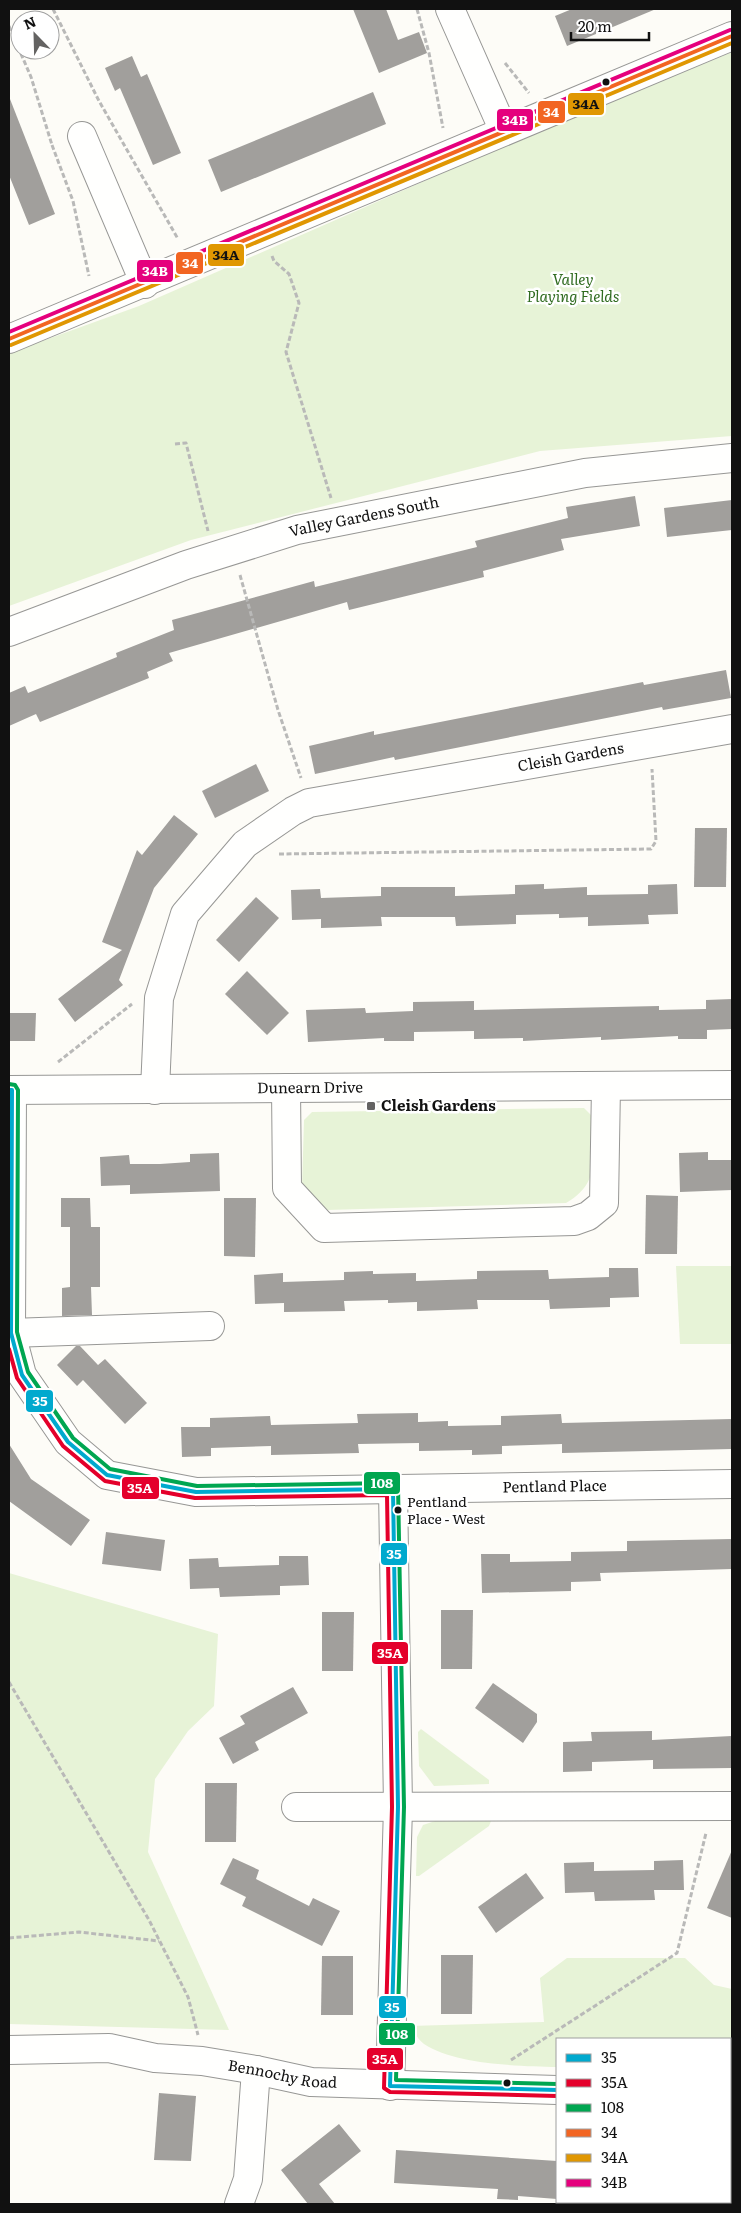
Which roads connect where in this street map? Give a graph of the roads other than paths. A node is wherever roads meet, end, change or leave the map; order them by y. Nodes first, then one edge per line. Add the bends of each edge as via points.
1 (450, 9) edge
2 (732, 36) edge
3 (504, 131) junction
4 (82, 136) road end
5 (145, 284) junction
6 (9, 339) edge
7 (732, 458) edge
8 (9, 632) edge
9 (732, 729) edge
10 (732, 1085) edge
11 (606, 1086) junction
12 (286, 1088) junction
13 (155, 1090) junction
14 (14, 1091) edge
15 (210, 1326) dead end
16 (11, 1333) junction
17 (732, 1484) edge
18 (392, 1489) junction
19 (296, 1806) dead end
20 (398, 1807) junction
21 (731, 1808) edge
22 (9, 2050) edge
23 (256, 2070) junction
24 (390, 2086) junction
25 (556, 2090) edge
26 (239, 2204) edge

1 - 3 street
2 - 3 street
3 - 5 street
4 - 5 street
5 - 6 street
7 - 8 street, Valley Gardens South via 585,473 297,530 186,565
9 - 13 street, Cleish Gardens via 309,803 294,811 245,844 185,914 159,998
10 - 11 street, Dunearn Drive
11 - 12 street, Dunearn Drive
11 - 12 street via 604,1203 588,1216 574,1221 324,1228 287,1188
12 - 13 street, Dunearn Drive
13 - 14 street, Dunearn Drive
14 - 16 street, Pentland Place
15 - 16 street
16 - 18 street, Pentland Place via 22,1374 31,1388 68,1442 107,1475 196,1492
17 - 18 street, Pentland Place
18 - 20 street
19 - 20 street
20 - 21 street
20 - 24 street
22 - 23 street, Bennochy Road via 109,2048 155,2058 202,2061
23 - 24 street, Bennochy Road via 311,2082
23 - 26 street via 248,2179
24 - 25 street, Bennochy Road

